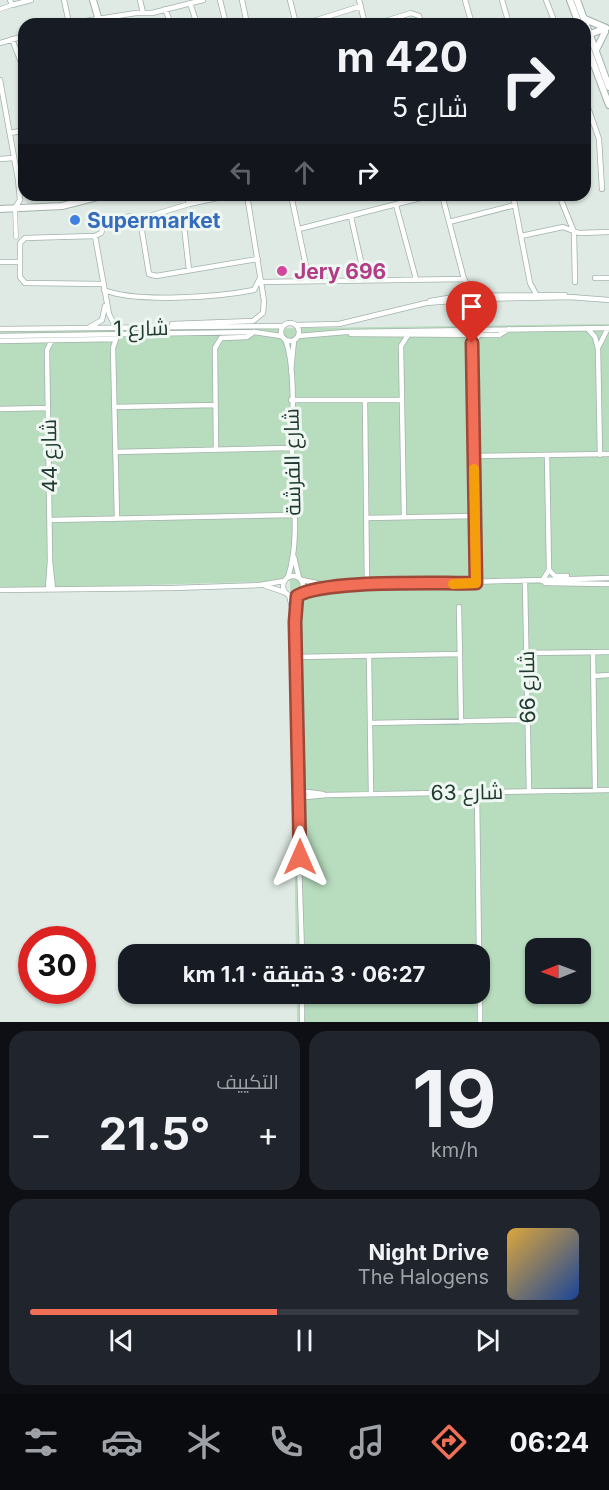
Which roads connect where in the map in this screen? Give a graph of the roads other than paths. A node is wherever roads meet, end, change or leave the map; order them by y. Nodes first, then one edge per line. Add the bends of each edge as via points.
1 (31, 0) edge
2 (64, 0) edge
3 (93, 0) edge
4 (140, 0) edge
5 (202, 0) edge
6 (220, 0) edge
7 (242, 0) edge
8 (290, 0) edge
9 (465, 0) edge
10 (502, 0) edge
11 (546, 0) edge
12 (570, 0) edge
13 (577, 0) edge
14 (11, 3) edge
15 (190, 3) junction
16 (360, 3) edge
17 (0, 9) edge
18 (165, 9) junction
19 (143, 13) junction
20 (67, 18) edge
21 (98, 18) edge
22 (119, 18) edge
23 (169, 18) edge
24 (194, 18) edge
25 (224, 18) edge
26 (246, 18) edge
27 (294, 18) edge
28 (322, 18) edge
29 (364, 18) edge
30 (395, 18) edge
31 (420, 18) edge
32 (470, 18) edge
33 (507, 18) edge
34 (553, 18) edge
35 (577, 18) edge
36 (578, 18) edge
37 (591, 24) edge
38 (607, 29) edge
39 (591, 35) edge
40 (18, 38) edge
41 (12, 39) junction
42 (0, 43) edge
43 (591, 44) edge
44 (591, 49) edge
45 (596, 52) junction
46 (18, 54) edge
47 (0, 80) edge
48 (609, 87) edge
49 (2, 92) edge
50 (609, 105) edge
51 (591, 115) edge
52 (18, 131) edge
53 (11, 133) junction
54 (609, 157) edge
55 (14, 158) junction
56 (602, 158) junction
57 (0, 159) edge
58 (18, 179) edge
59 (602, 189) dead end
60 (19, 201) edge
61 (21, 201) edge
62 (86, 201) edge
63 (188, 201) edge
64 (203, 201) edge
65 (248, 201) edge
66 (292, 201) edge
67 (410, 201) edge
68 (444, 201) edge
69 (514, 201) edge
70 (561, 201) edge
71 (189, 204) junction
72 (396, 205) junction
73 (515, 205) junction
74 (15, 208) junction
75 (27, 208) junction
76 (0, 209) edge
77 (351, 217) junction
78 (140, 219) junction
79 (449, 222) junction
80 (184, 226) dead end
81 (298, 229) junction
82 (574, 232) junction
83 (609, 232) edge
84 (95, 236) junction
85 (521, 236) junction
86 (16, 237) dead end
87 (258, 259) junction
88 (0, 262) edge
89 (20, 262) junction
90 (189, 270) junction
91 (595, 278) dead end
92 (609, 278) edge
93 (365, 279) junction
94 (416, 279) junction
95 (261, 280) junction
96 (309, 280) junction
97 (465, 280) junction
98 (575, 282) dead end
99 (530, 283) junction
100 (104, 287) junction
101 (524, 294) junction
102 (536, 294) junction
103 (476, 295) junction
104 (460, 296) junction
105 (570, 297) junction
106 (106, 300) junction
107 (609, 300) edge
108 (426, 303) junction
109 (282, 326) junction
110 (297, 326) junction
111 (144, 327) junction
112 (87, 328) junction
113 (123, 328) junction
114 (587, 328) junction
115 (609, 328) edge
116 (0, 329) edge
117 (510, 329) junction
118 (254, 332) junction
119 (346, 332) junction
120 (465, 334) junction
121 (480, 334) junction
122 (396, 335) junction
123 (408, 335) junction
124 (0, 336) edge
125 (281, 336) junction
126 (296, 338) junction
127 (108, 339) junction
128 (42, 340) junction
129 (52, 340) junction
130 (286, 340) junction
131 (0, 341) edge
132 (472, 343) junction
133 (402, 346) junction
134 (113, 348) junction
135 (598, 349) junction
136 (47, 350) junction
137 (291, 372) junction
138 (291, 400) junction
139 (402, 400) junction
140 (365, 401) junction
141 (215, 405) junction
142 (114, 407) junction
143 (48, 408) junction
144 (0, 409) edge
145 (292, 448) junction
146 (216, 450) junction
147 (115, 452) junction
148 (609, 454) edge
149 (547, 455) junction
150 (600, 455) junction
151 (474, 456) junction
152 (293, 515) junction
153 (475, 516) junction
154 (404, 517) junction
155 (117, 518) junction
156 (366, 518) junction
157 (50, 520) junction
158 (293, 551) junction
159 (549, 570) junction
160 (574, 578) junction
161 (609, 578) edge
162 (286, 579) junction
163 (301, 579) junction
164 (539, 581) junction
165 (525, 582) junction
166 (476, 583) junction
167 (609, 584) edge
168 (260, 585) junction
169 (367, 585) junction
170 (330, 586) junction
171 (51, 589) junction
172 (0, 590) edge
173 (302, 592) junction
174 (287, 594) junction
175 (297, 596) junction
176 (459, 607) dead end
177 (295, 622) junction
178 (593, 652) junction
179 (609, 652) edge
180 (526, 653) junction
181 (460, 654) junction
182 (369, 656) junction
183 (296, 657) junction
184 (609, 675) edge
185 (594, 676) junction
186 (527, 720) junction
187 (461, 722) junction
188 (370, 723) junction
189 (595, 790) junction
190 (609, 790) edge
191 (529, 791) junction
192 (477, 792) junction
193 (371, 794) junction
194 (297, 795) junction
195 (302, 944) edge
196 (479, 944) edge
197 (302, 1004) edge
198 (480, 1004) edge
199 (302, 1022) edge
200 (480, 1022) edge

1 - 14 street
2 - 20 street
3 - 21 street
4 - 19 street
5 - 15 street
6 - 25 street
7 - 26 street
8 - 27 street
9 - 32 street
10 - 33 street
11 - 34 street
12 - 35 street
13 - 36 street
14 - 17 street
15 - 18 street
15 - 24 street
16 - 28 street
16 - 29 street
18 - 19 street
18 - 23 street
19 - 22 street
30 - 31 street via 411,13
37 - 38 street
38 - 39 street
38 - 45 street
40 - 41 street
41 - 42 street
41 - 46 street
43 - 45 street
44 - 50 street
45 - 48 street
47 - 49 street
49 - 53 street
51 - 56 street
52 - 53 street
53 - 55 street
54 - 56 street
55 - 57 street
55 - 58 street
56 - 59 street
60 - 74 street
61 - 75 street
62 - 75 street via 70,206
63 - 71 street
64 - 71 street
65 - 87 street
66 - 81 street
67 - 72 street
68 - 79 street
69 - 73 street
70 - 82 street
71 - 78 street
72 - 77 street
72 - 94 street
73 - 79 street
73 - 85 street
74 - 75 street
74 - 76 street
74 - 86 street
77 - 81 street
77 - 93 street
78 - 84 street via 132,216 107,220
78 - 90 street via 150,276
79 - 97 street
80 - 90 street
81 - 96 street
82 - 83 street
82 - 85 street via 563,227
82 - 98 street
84 - 89 street via 26,238 20,243
84 - 100 street
85 - 99 street
87 - 90 street
87 - 95 street
88 - 89 street
89 - 100 street via 20,277 25,283
91 - 92 street
93 - 94 street
93 - 96 street
94 - 97 street
95 - 96 street
95 - 100 street via 254,290 214,295 121,294
95 - 111 street via 264,310 253,321
97 - 103 street
97 - 104 street
99 - 101 street
99 - 102 street
100 - 106 street
101 - 102 street
101 - 103 street
102 - 105 street
103 - 104 street
104 - 108 street
105 - 107 street
105 - 108 street
106 - 112 street via 104,318
106 - 113 street via 111,319
108 - 110 street via 354,322
109 - 110 street via 289,322
109 - 111 street, شارع 1
109 - 125 street
110 - 126 street
111 - 113 street, شارع 1
112 - 113 street, شارع 1
112 - 116 street, شارع 1
114 - 115 street
114 - 117 street
114 - 135 street
115 - 135 street
117 - 119 street
117 - 121 street via 499,335
118 - 124 street, شارع 1
118 - 125 street, شارع 1
118 - 141 street, شارع 1 via 247,338 221,338 214,350
119 - 122 street via 359,336
119 - 126 street
120 - 121 street
120 - 123 street
120 - 132 street
121 - 132 street
122 - 123 street
122 - 133 street
123 - 133 street
125 - 130 street
126 - 130 street
126 - 137 street, شارع الفرشة
127 - 129 street, شارع 1
127 - 134 street
127 - 134 street, شارع 1 via 116,339
128 - 129 street, شارع 1
128 - 131 street, شارع 1
128 - 136 street, شارع 44
129 - 136 street, شارع 44
130 - 137 street, شارع الفرشة
132 - 151 street
133 - 139 street
134 - 142 street
135 - 150 street
136 - 143 street, شارع 44
137 - 138 street, شارع الفرشة
138 - 140 street
138 - 145 street, شارع الفرشة
139 - 140 street
139 - 154 street
140 - 156 street
141 - 142 street
141 - 146 street
142 - 147 street
143 - 144 street
143 - 157 street, شارع 44
145 - 146 street
145 - 152 street, شارع الفرشة
146 - 147 street
147 - 155 street
148 - 150 street
149 - 150 street
149 - 151 street
149 - 159 street
151 - 153 street
152 - 155 street
152 - 158 street, شارع الفرشة
153 - 154 street
153 - 166 street
154 - 156 street
155 - 157 street
156 - 169 street
157 - 171 street, شارع 44
158 - 162 street, شارع الفرشة
158 - 163 street, شارع الفرشة
159 - 160 street via 555,576
159 - 164 street
160 - 161 street
160 - 164 street
162 - 163 street
162 - 168 street
162 - 174 street, شارع الفرشة
163 - 170 street
163 - 173 street, شارع الفرشة
164 - 165 street
164 - 167 street
165 - 166 street
165 - 180 street, شارع 66
166 - 169 street
168 - 171 street
168 - 174 street
169 - 170 street
170 - 173 street
171 - 172 street
173 - 175 street
174 - 175 street
174 - 177 street
175 - 177 street
176 - 181 street
177 - 183 street
178 - 179 street
178 - 180 street
178 - 185 street
180 - 186 street, شارع 66
181 - 182 street
181 - 187 street
182 - 183 street
182 - 188 street
183 - 194 street
184 - 185 street
185 - 189 street
186 - 187 street
186 - 191 street, شارع 66
187 - 188 street
188 - 193 street
189 - 190 street, شارع 63
189 - 191 street, شارع 63
191 - 192 street, شارع 63
192 - 193 street, شارع 63
192 - 196 street
193 - 194 street, شارع 63
194 - 195 street
197 - 199 street
198 - 200 street

